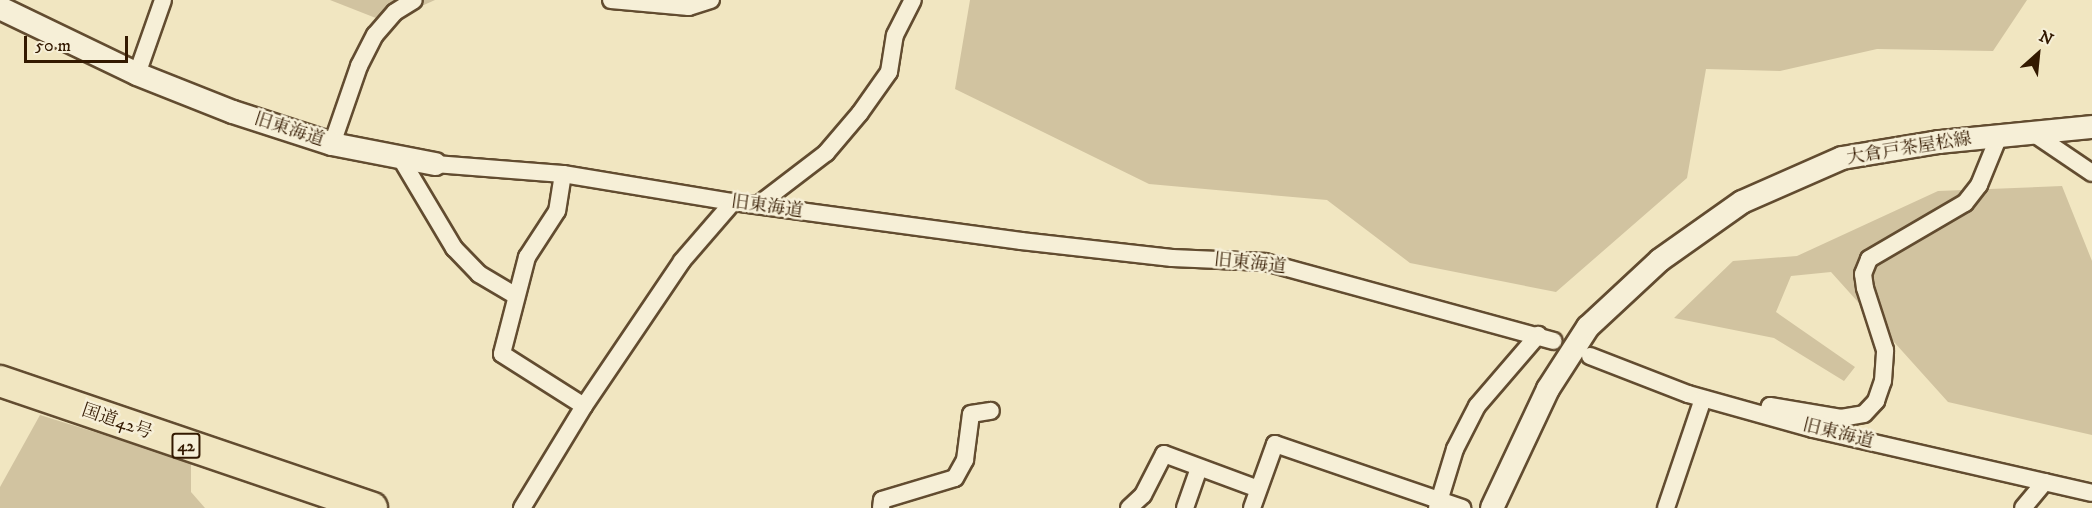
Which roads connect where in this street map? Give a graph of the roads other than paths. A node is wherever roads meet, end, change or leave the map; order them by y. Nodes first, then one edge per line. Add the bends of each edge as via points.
1 (163, 0) edge
2 (414, 0) edge
3 (610, 0) edge
4 (711, 0) edge
5 (913, 0) edge
6 (0, 8) edge
7 (138, 74) junction
8 (2092, 127) edge
9 (2033, 133) junction
10 (1999, 136) junction
11 (332, 144) junction
12 (401, 159) junction
13 (435, 164) joint
14 (2092, 173) edge
15 (563, 174) junction
16 (733, 202) junction
17 (758, 205) junction
18 (516, 296) junction
19 (1590, 356) dead end
20 (0, 381) edge
21 (1703, 399) junction
22 (584, 406) junction
23 (991, 411) dead end
24 (1767, 416) junction
25 (1199, 468) junction
26 (2045, 482) junction
27 (1258, 489) junction
28 (2092, 493) edge
29 (1438, 504) edge
30 (372, 508) edge
31 (522, 508) edge
32 (881, 508) edge
33 (1129, 508) edge
34 (1185, 508) edge
35 (1252, 508) edge
36 (1462, 508) edge
37 (1492, 508) edge
38 (1666, 508) edge
39 (2023, 508) edge

1 - 7 street
2 - 11 street via 395,12 375,35 359,66
3 - 4 street via 689,7
5 - 17 street via 895,35 889,72 860,113 826,153
6 - 7 street, 旧東海道
7 - 11 street, 旧東海道 via 233,112
8 - 9 street, 大倉戸茶屋松線
9 - 10 street, 大倉戸茶屋松線
9 - 14 street
10 - 24 street via 1979,185 1965,203 1869,259 1863,274 1865,288 1885,350 1883,381 1876,401 1864,414 1841,418 1770,406
10 - 37 street, 大倉戸茶屋松線 via 1842,158 1742,202 1660,260 1588,327 1548,389
11 - 12 street, 旧東海道
12 - 13 street, 旧東海道
12 - 18 street via 454,248 479,274
13 - 15 street, 旧東海道
15 - 16 street, 旧東海道
15 - 18 street via 556,211 528,257
16 - 17 street, 旧東海道
16 - 22 street via 682,261
17 - 29 street, 旧東海道 via 1172,258 1265,262 1394,301 1545,338 1477,406 1455,449
18 - 22 street via 502,354
19 - 21 street, 旧東海道
20 - 30 highway, 国道42号 / 42
21 - 24 street, 旧東海道
21 - 38 street
22 - 31 street
23 - 32 street via 971,414 965,460 955,478 882,500
24 - 26 street, 旧東海道
25 - 27 street
25 - 33 street via 1164,454 1143,495
25 - 34 street
26 - 28 street, 旧東海道
26 - 39 street
27 - 29 street via 1275,444
27 - 35 street
29 - 36 street

